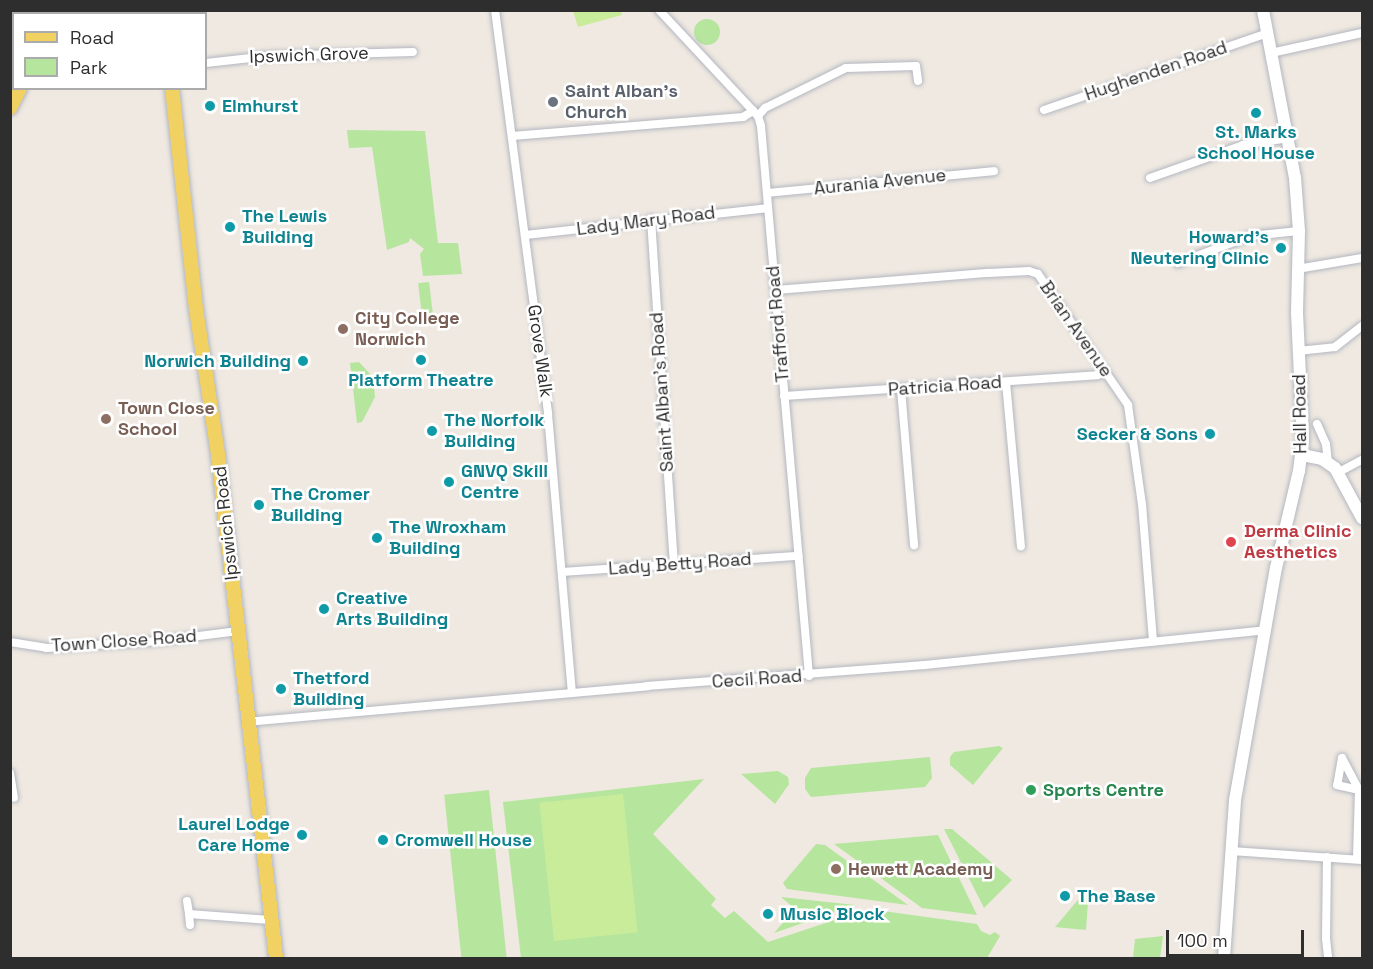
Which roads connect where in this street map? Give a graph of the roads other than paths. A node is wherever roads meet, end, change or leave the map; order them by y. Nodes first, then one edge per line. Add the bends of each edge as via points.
1 (495, 10) edge
2 (674, 10) edge
3 (1263, 10) edge
4 (661, 13) edge
5 (1268, 33) junction
6 (1362, 33) edge
7 (413, 52) dead end
8 (1271, 53) junction
9 (207, 63) edge
10 (918, 81) dead end
11 (19, 90) edge
12 (172, 90) edge
13 (10, 108) edge
14 (1044, 110) dead end
15 (755, 114) junction
16 (512, 136) junction
17 (1288, 138) junction
18 (994, 171) dead end
19 (1150, 178) dead end
20 (767, 193) junction
21 (768, 208) junction
22 (651, 219) junction
23 (1299, 231) junction
24 (525, 235) junction
25 (1362, 258) edge
26 (1178, 263) dead end
27 (1297, 269) junction
28 (776, 290) junction
29 (1362, 326) edge
30 (1298, 351) junction
31 (1106, 372) junction
32 (1006, 382) junction
33 (901, 389) junction
34 (784, 396) junction
35 (1317, 424) dead end
36 (1302, 455) junction
37 (1362, 460) edge
38 (1328, 462) junction
39 (1339, 472) junction
40 (1362, 518) edge
41 (914, 545) dead end
42 (1021, 546) dead end
43 (798, 556) junction
44 (674, 564) junction
45 (562, 572) junction
46 (1266, 630) junction
47 (238, 631) junction
48 (10, 642) edge
49 (1154, 642) junction
50 (809, 676) junction
51 (572, 693) junction
52 (247, 722) junction
53 (10, 773) edge
54 (1359, 790) dead end
55 (14, 798) dead end
56 (1231, 851) junction
57 (1327, 856) junction
58 (1360, 860) edge
59 (187, 901) dead end
60 (189, 914) junction
61 (270, 920) junction
62 (189, 926) dead end
63 (276, 958) edge
64 (1224, 958) edge
65 (1328, 958) edge

1 - 16 street, Grove Walk
2 - 4 street
3 - 5 street, Hall Road
4 - 15 street
5 - 8 street, Hall Road
5 - 14 street, Hughenden Road
6 - 8 street
7 - 9 street, Ipswich Grove via 270,56
8 - 17 street, Hall Road
10 - 15 street via 917,62 846,68
11 - 13 main road
12 - 47 main road, Ipswich Road
15 - 16 street
15 - 20 street, Trafford Road via 761,126
16 - 24 street, Grove Walk
17 - 19 street via 1243,145
17 - 23 street, Hall Road
18 - 20 street, Aurania Avenue
20 - 21 street, Trafford Road
21 - 22 street, Lady Mary Road
21 - 28 street, Trafford Road
22 - 24 street, Lady Mary Road
22 - 44 street, Saint Alban's Road
23 - 26 street via 1250,236
23 - 27 street, Hall Road
24 - 45 street, Grove Walk via 548,414
25 - 27 street
27 - 30 street, Hall Road
28 - 31 street, Brian Avenue via 1029,271 1038,274
28 - 34 street, Trafford Road
29 - 30 street via 1335,347
30 - 36 street, Hall Road
31 - 32 street, Patricia Road
31 - 49 street, Brian Avenue via 1128,405 1142,504
32 - 33 street, Patricia Road
32 - 42 street
33 - 34 street, Patricia Road
33 - 41 street
34 - 43 street, Trafford Road
35 - 38 street via 1326,444
36 - 38 street
36 - 46 street, Hall Road
37 - 39 street
38 - 39 street
39 - 40 street
43 - 44 street, Lady Betty Road
43 - 50 street, Trafford Road
44 - 45 street, Lady Betty Road
45 - 51 street, Grove Walk
46 - 49 street, Cecil Road
46 - 56 street, Hall Road via 1235,800
47 - 48 street, Town Close Road via 46,648
47 - 52 main road, Ipswich Road
49 - 50 street, Cecil Road
50 - 51 street, Cecil Road
51 - 52 street, Cecil Road
52 - 61 main road, Ipswich Road
53 - 55 street
54 - 58 street
56 - 57 street
56 - 64 street, Hall Road
57 - 58 street
57 - 65 street
59 - 60 street
60 - 61 street
60 - 62 street
61 - 63 main road, Ipswich Road

